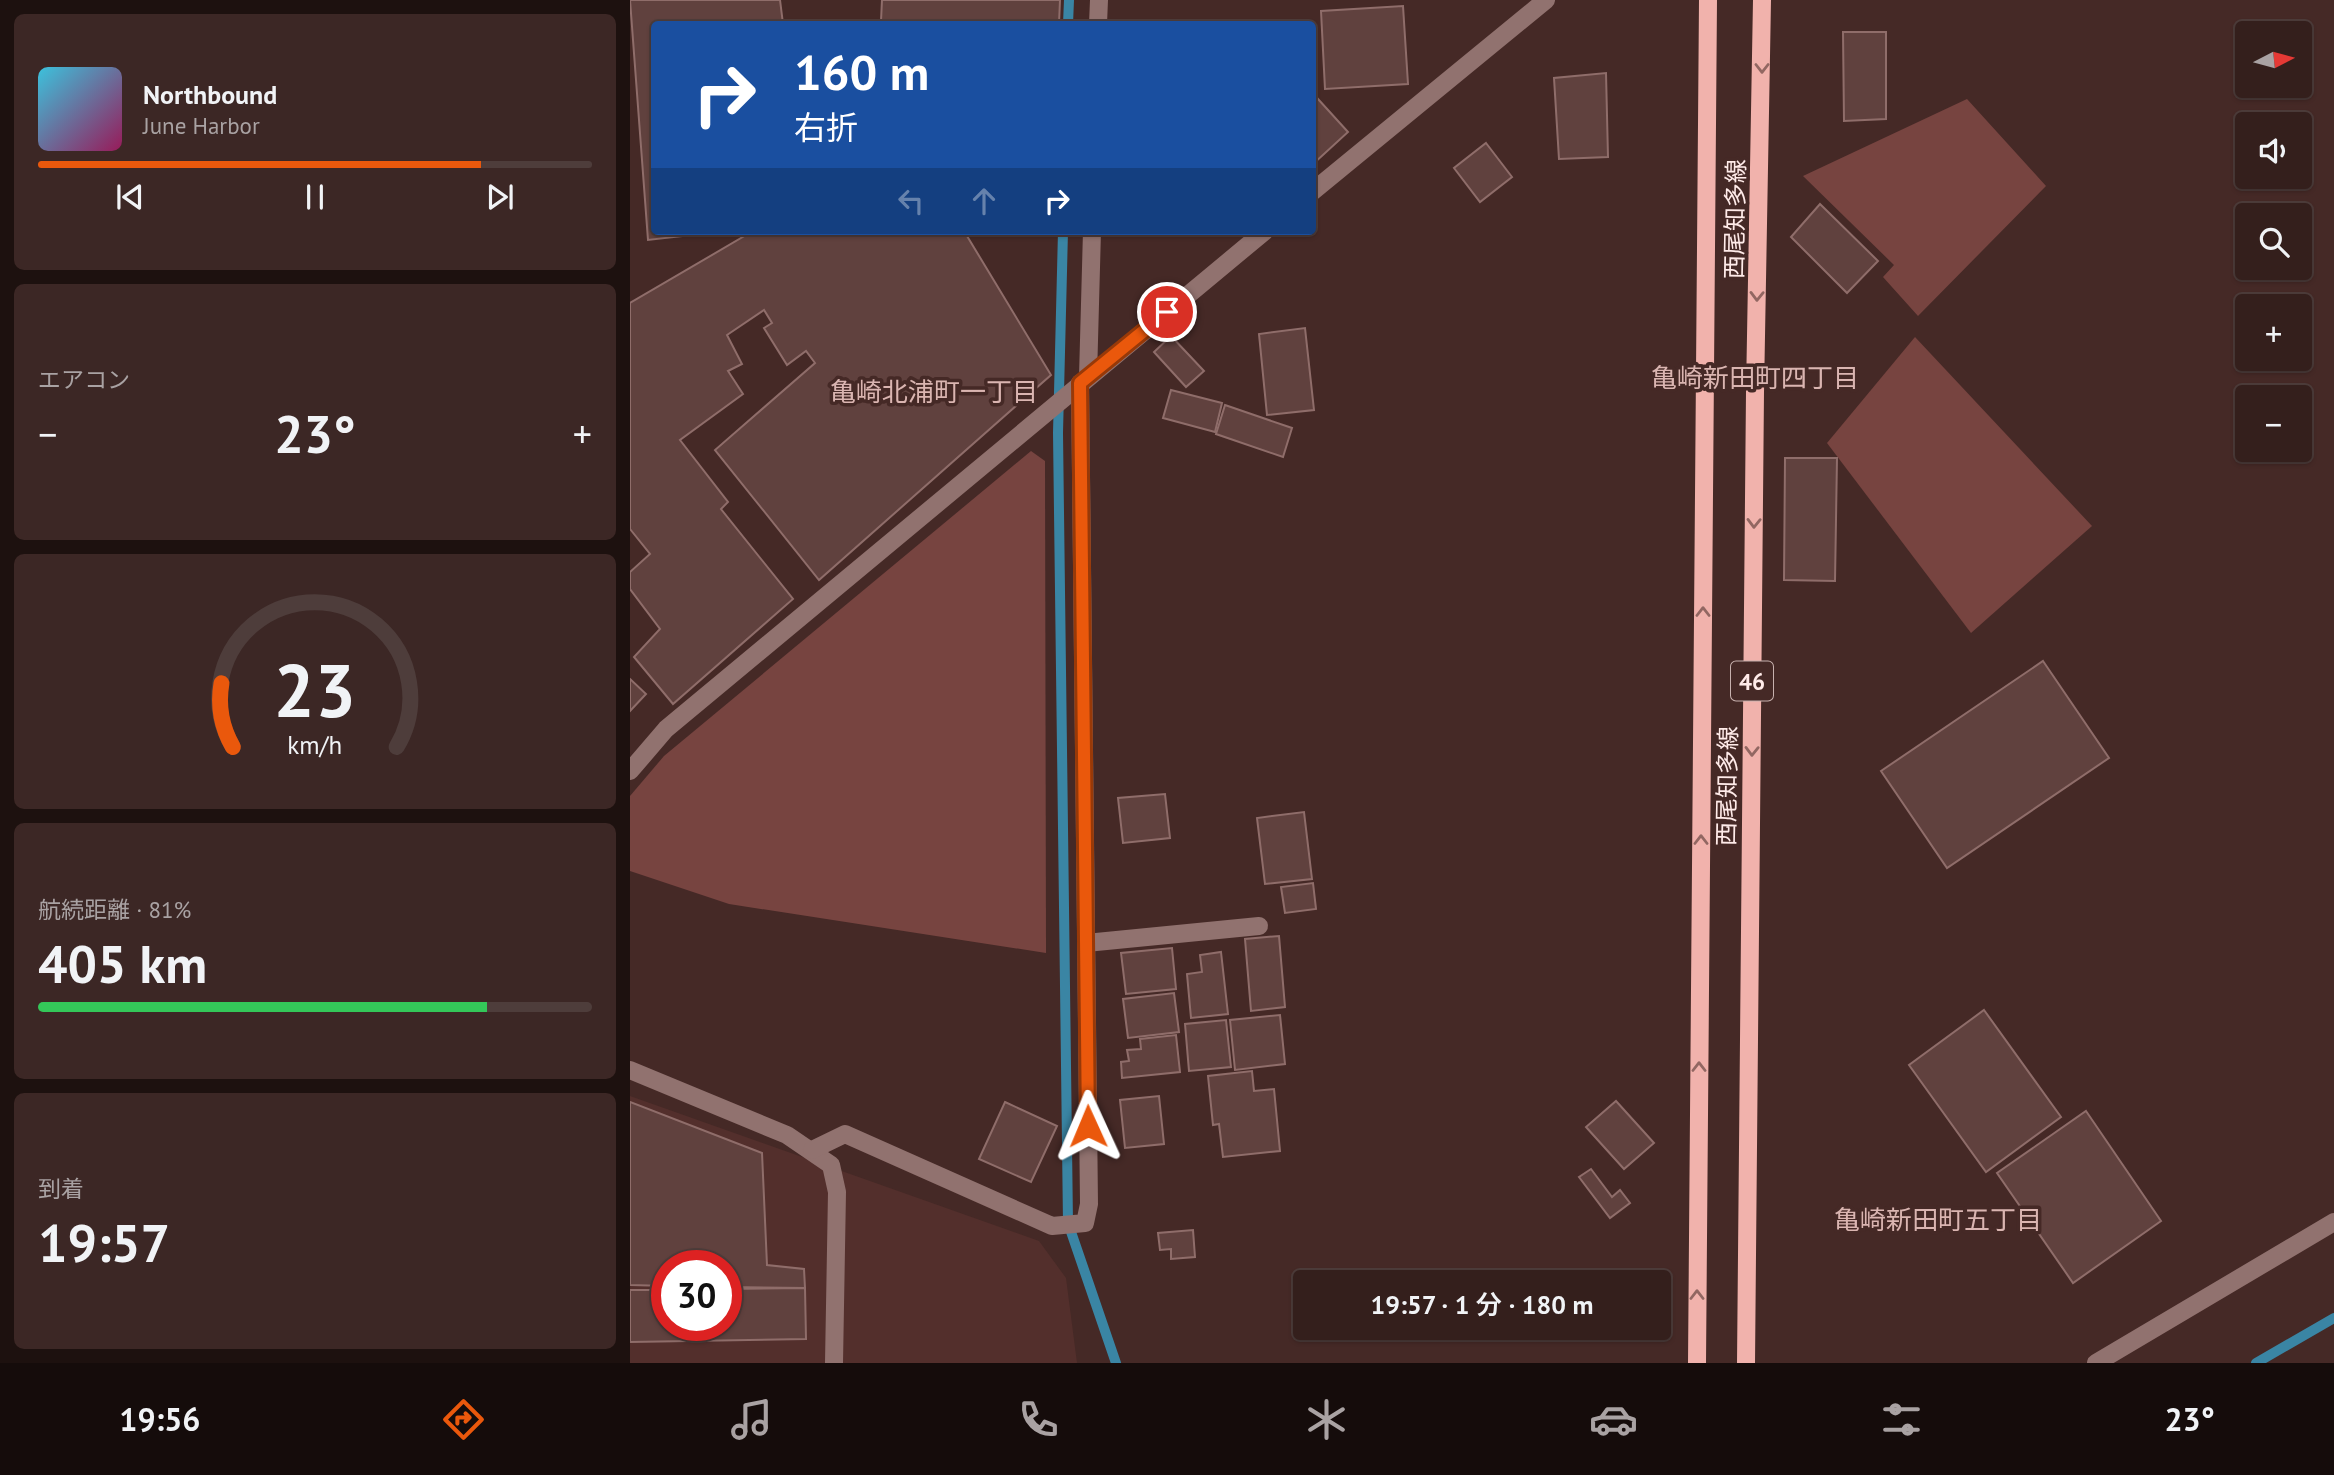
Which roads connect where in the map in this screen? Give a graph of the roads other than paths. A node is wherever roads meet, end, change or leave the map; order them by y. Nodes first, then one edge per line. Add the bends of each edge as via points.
1 (1099, 0) edge
2 (1546, 0) edge
3 (1708, 0) edge
4 (1762, 0) edge
5 (1098, 21) edge
6 (1316, 189) edge
7 (1093, 235) edge
8 (1260, 235) edge
9 (1082, 381) junction
10 (630, 771) edge
11 (1259, 926) dead end
12 (1086, 943) junction
13 (630, 1070) edge
14 (813, 1150) junction
15 (2334, 1222) edge
16 (834, 1363) edge
17 (1697, 1363) edge
18 (1746, 1363) edge
19 (2096, 1363) edge

1 - 5 street
2 - 6 street
17 -> 3 main road, 西尾知多線 / 46
4 -> 18 main road, 西尾知多線 / 46
7 - 9 street
8 - 9 street
9 - 10 street via 666,729
9 - 12 street
11 - 12 street
12 - 14 street via 1089,1204 1084,1223 1052,1226 845,1134
13 - 14 street
14 - 16 street via 831,1165 837,1192
15 - 19 street

